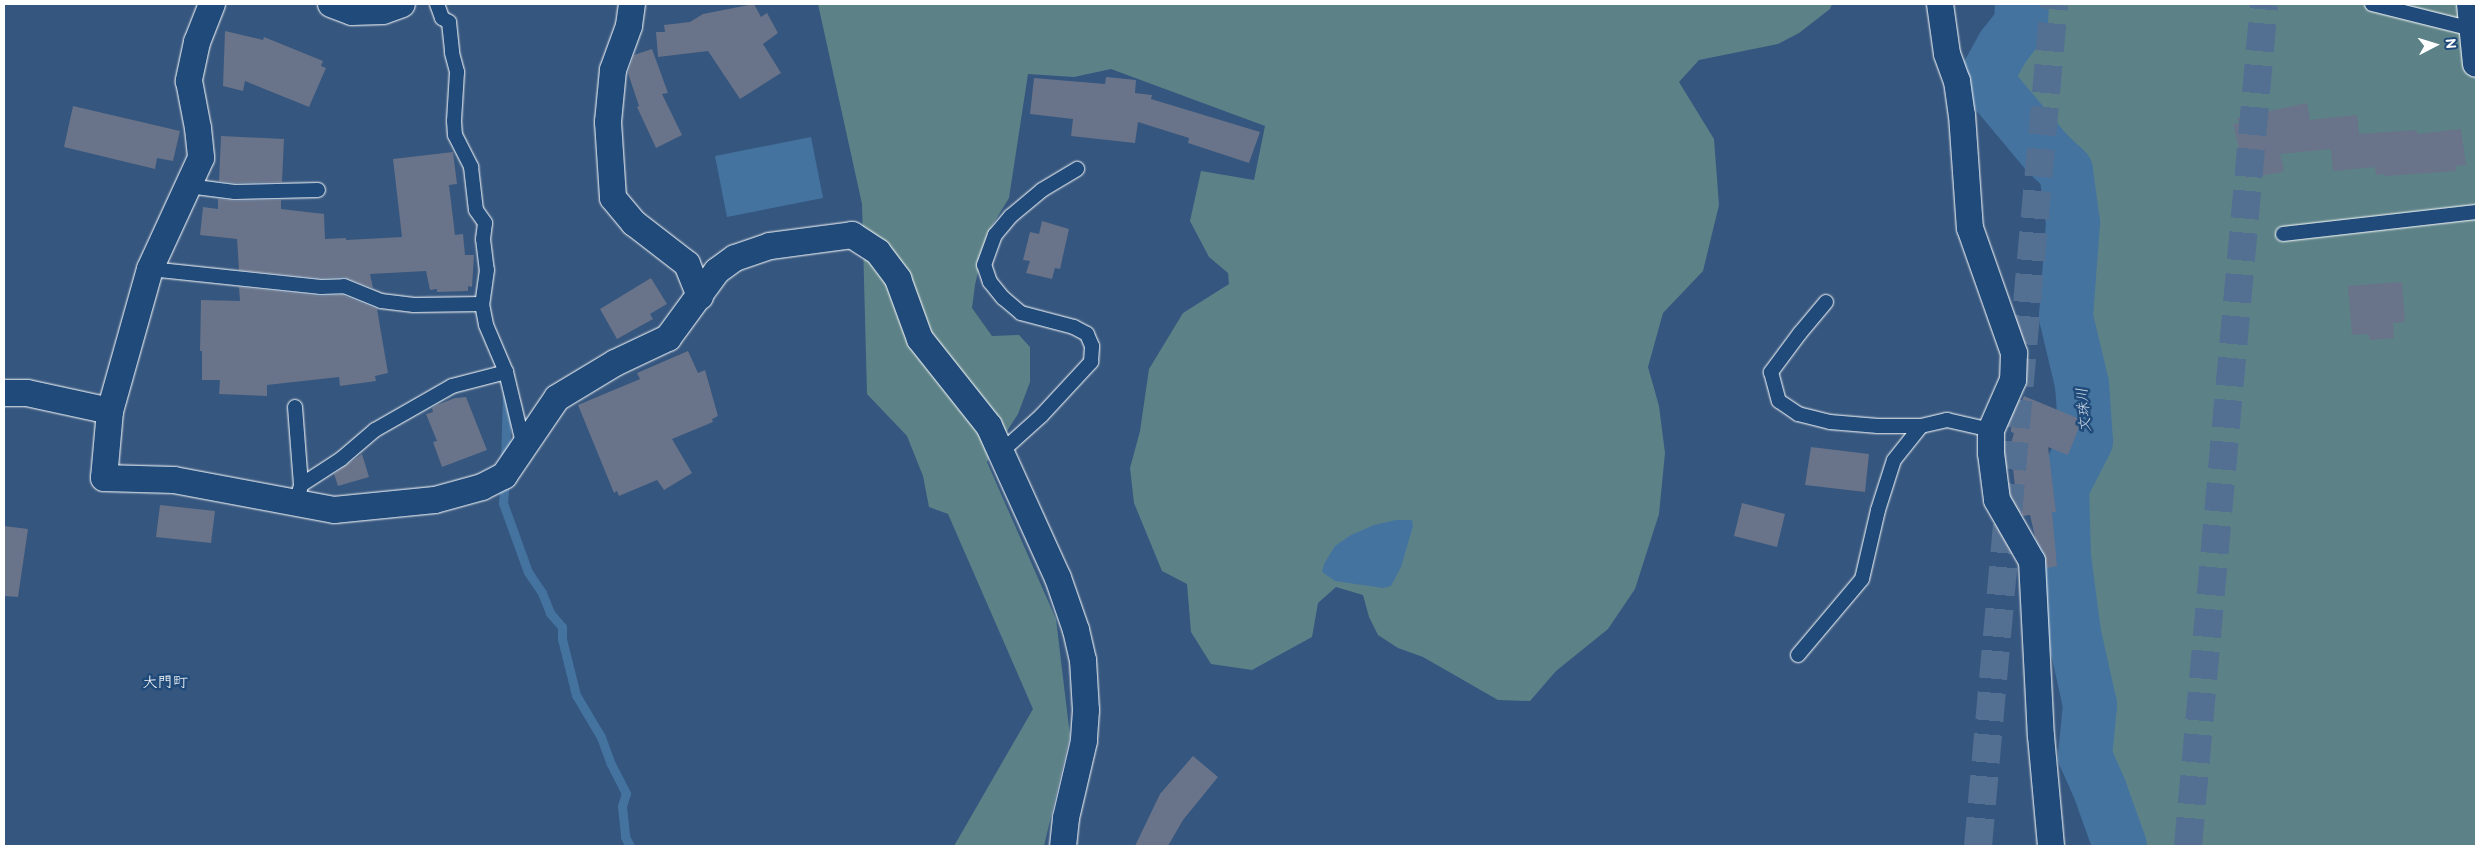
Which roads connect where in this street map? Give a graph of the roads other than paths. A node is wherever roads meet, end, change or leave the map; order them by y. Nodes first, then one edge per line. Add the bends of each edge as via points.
1 (212, 4) edge
2 (331, 4) edge
3 (402, 4) edge
4 (437, 4) edge
5 (632, 4) edge
6 (1940, 4) edge
7 (2372, 4) edge
8 (2471, 16) edge
9 (2476, 64) edge
10 (1077, 169) dead end
11 (188, 186) junction
12 (318, 190) dead end
13 (2476, 212) edge
14 (2283, 234) dead end
15 (150, 269) junction
16 (700, 297) junction
17 (1826, 302) dead end
18 (482, 304) junction
19 (506, 372) junction
20 (4, 393) edge
21 (295, 407) dead end
22 (110, 411) junction
23 (1921, 426) junction
24 (1991, 430) junction
25 (524, 446) junction
26 (1001, 452) junction
27 (299, 494) junction
28 (1798, 654) dead end
29 (1063, 846) edge
30 (2051, 846) edge

1 - 11 street via 197,42 189,81 201,158
2 - 3 street via 352,12 383,11
4 - 18 lane via 442,18 449,22 457,72 455,135 472,166 476,210 485,223 486,270
5 - 16 street via 629,26 612,79 608,122 613,198 634,223 686,264
6 - 24 street via 1962,115 1970,228 2014,353 2013,380
7 - 8 lane
8 - 9 street
10 - 26 lane via 1042,190 1011,216 995,236 984,265 990,282 1021,312 1074,327 1087,334 1092,346 1091,362 1041,416
11 - 12 lane via 235,192
11 - 15 street
13 - 14 lane
15 - 18 lane via 321,287 344,286 381,301 414,305
15 - 22 street
16 - 25 street via 668,338 615,363 557,398
16 - 26 street via 717,271 735,258 770,246 852,235 878,252 898,279 920,340 989,426
17 - 23 lane via 1771,372 1779,401 1798,414 1830,422
18 - 19 lane via 486,325
19 - 25 lane
19 - 27 lane via 452,386 375,430
20 - 22 street via 27,392
21 - 27 lane
22 - 27 street via 104,478 174,480
23 - 24 lane via 1947,420
23 - 28 lane via 1894,460 1862,579
24 - 30 street via 1997,500 2032,560 2041,736
25 - 27 street via 504,476 482,487 435,500 334,510
26 - 29 street via 1058,578 1083,660 1084,741 1066,818

